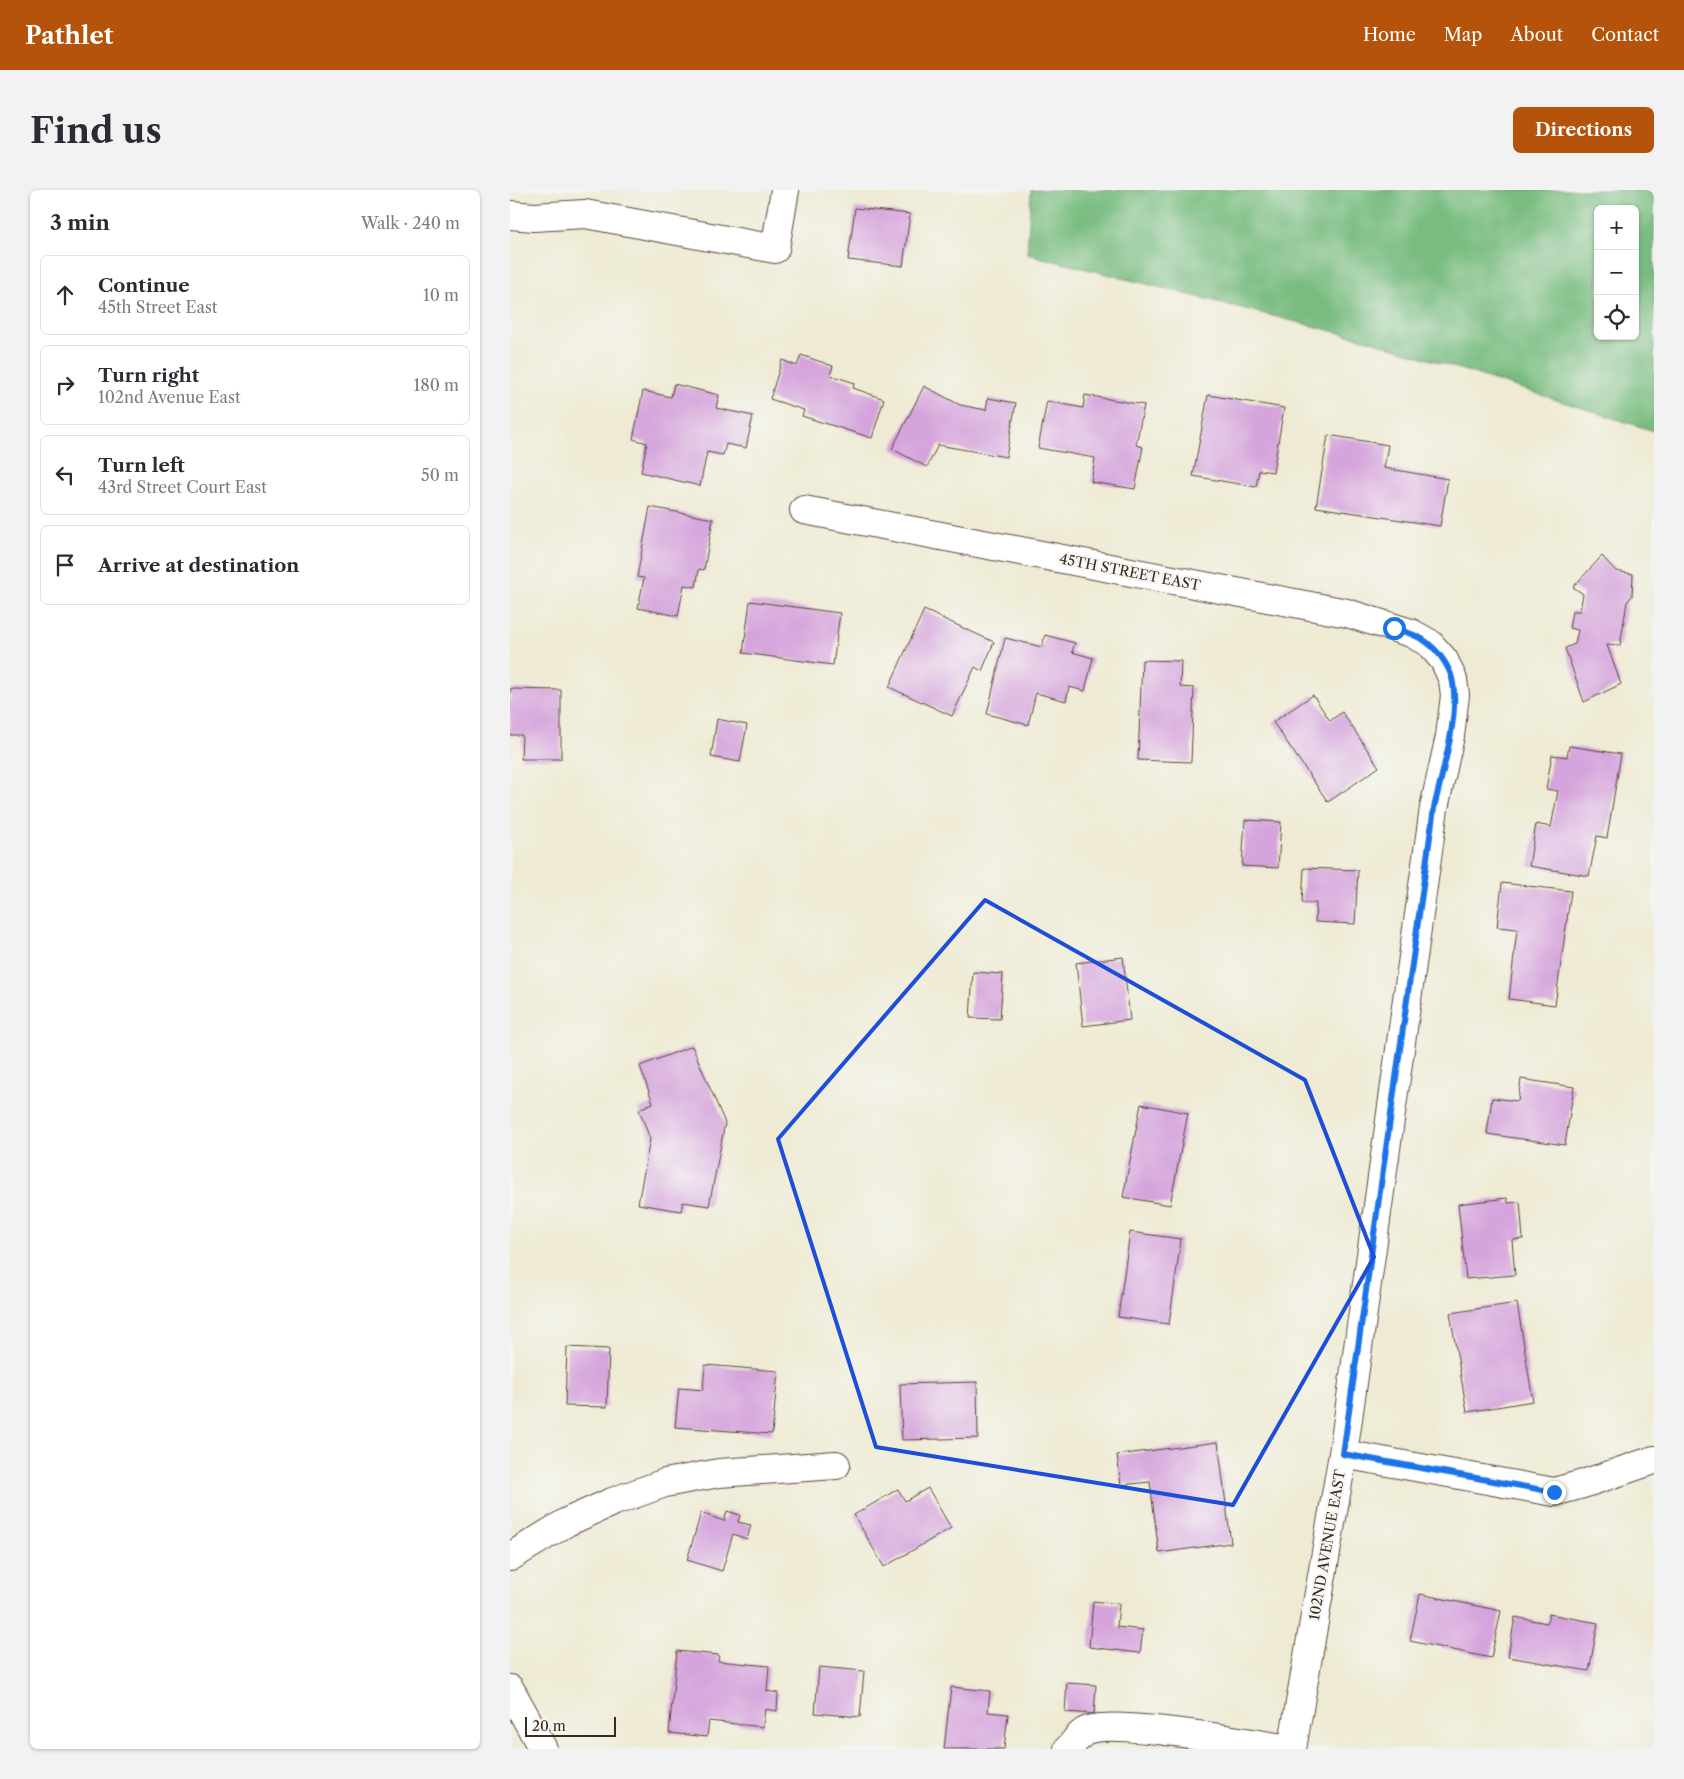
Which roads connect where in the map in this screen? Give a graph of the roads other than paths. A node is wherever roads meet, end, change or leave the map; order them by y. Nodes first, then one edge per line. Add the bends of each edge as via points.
1 (785, 190) edge
2 (510, 215) edge
3 (804, 510) dead end
4 (1444, 660) joint
5 (1343, 1454) junction
6 (1654, 1460) edge
7 (836, 1465) dead end
8 (510, 1557) edge
9 (510, 1689) edge
10 (543, 1749) edge
11 (1068, 1749) edge
12 (1291, 1749) edge

1 - 2 street via 775,248 585,214
3 - 4 street, 45TH STREET EAST via 1346,613 1411,634 1429,643
4 - 5 street, 102ND AVENUE EAST via 1453,680 1450,736 1434,808
5 - 6 street via 1554,1492
5 - 12 street, 102ND AVENUE EAST
7 - 8 street via 719,1473 665,1483 567,1522
9 - 10 street
11 - 12 street via 1085,1731 1115,1726

